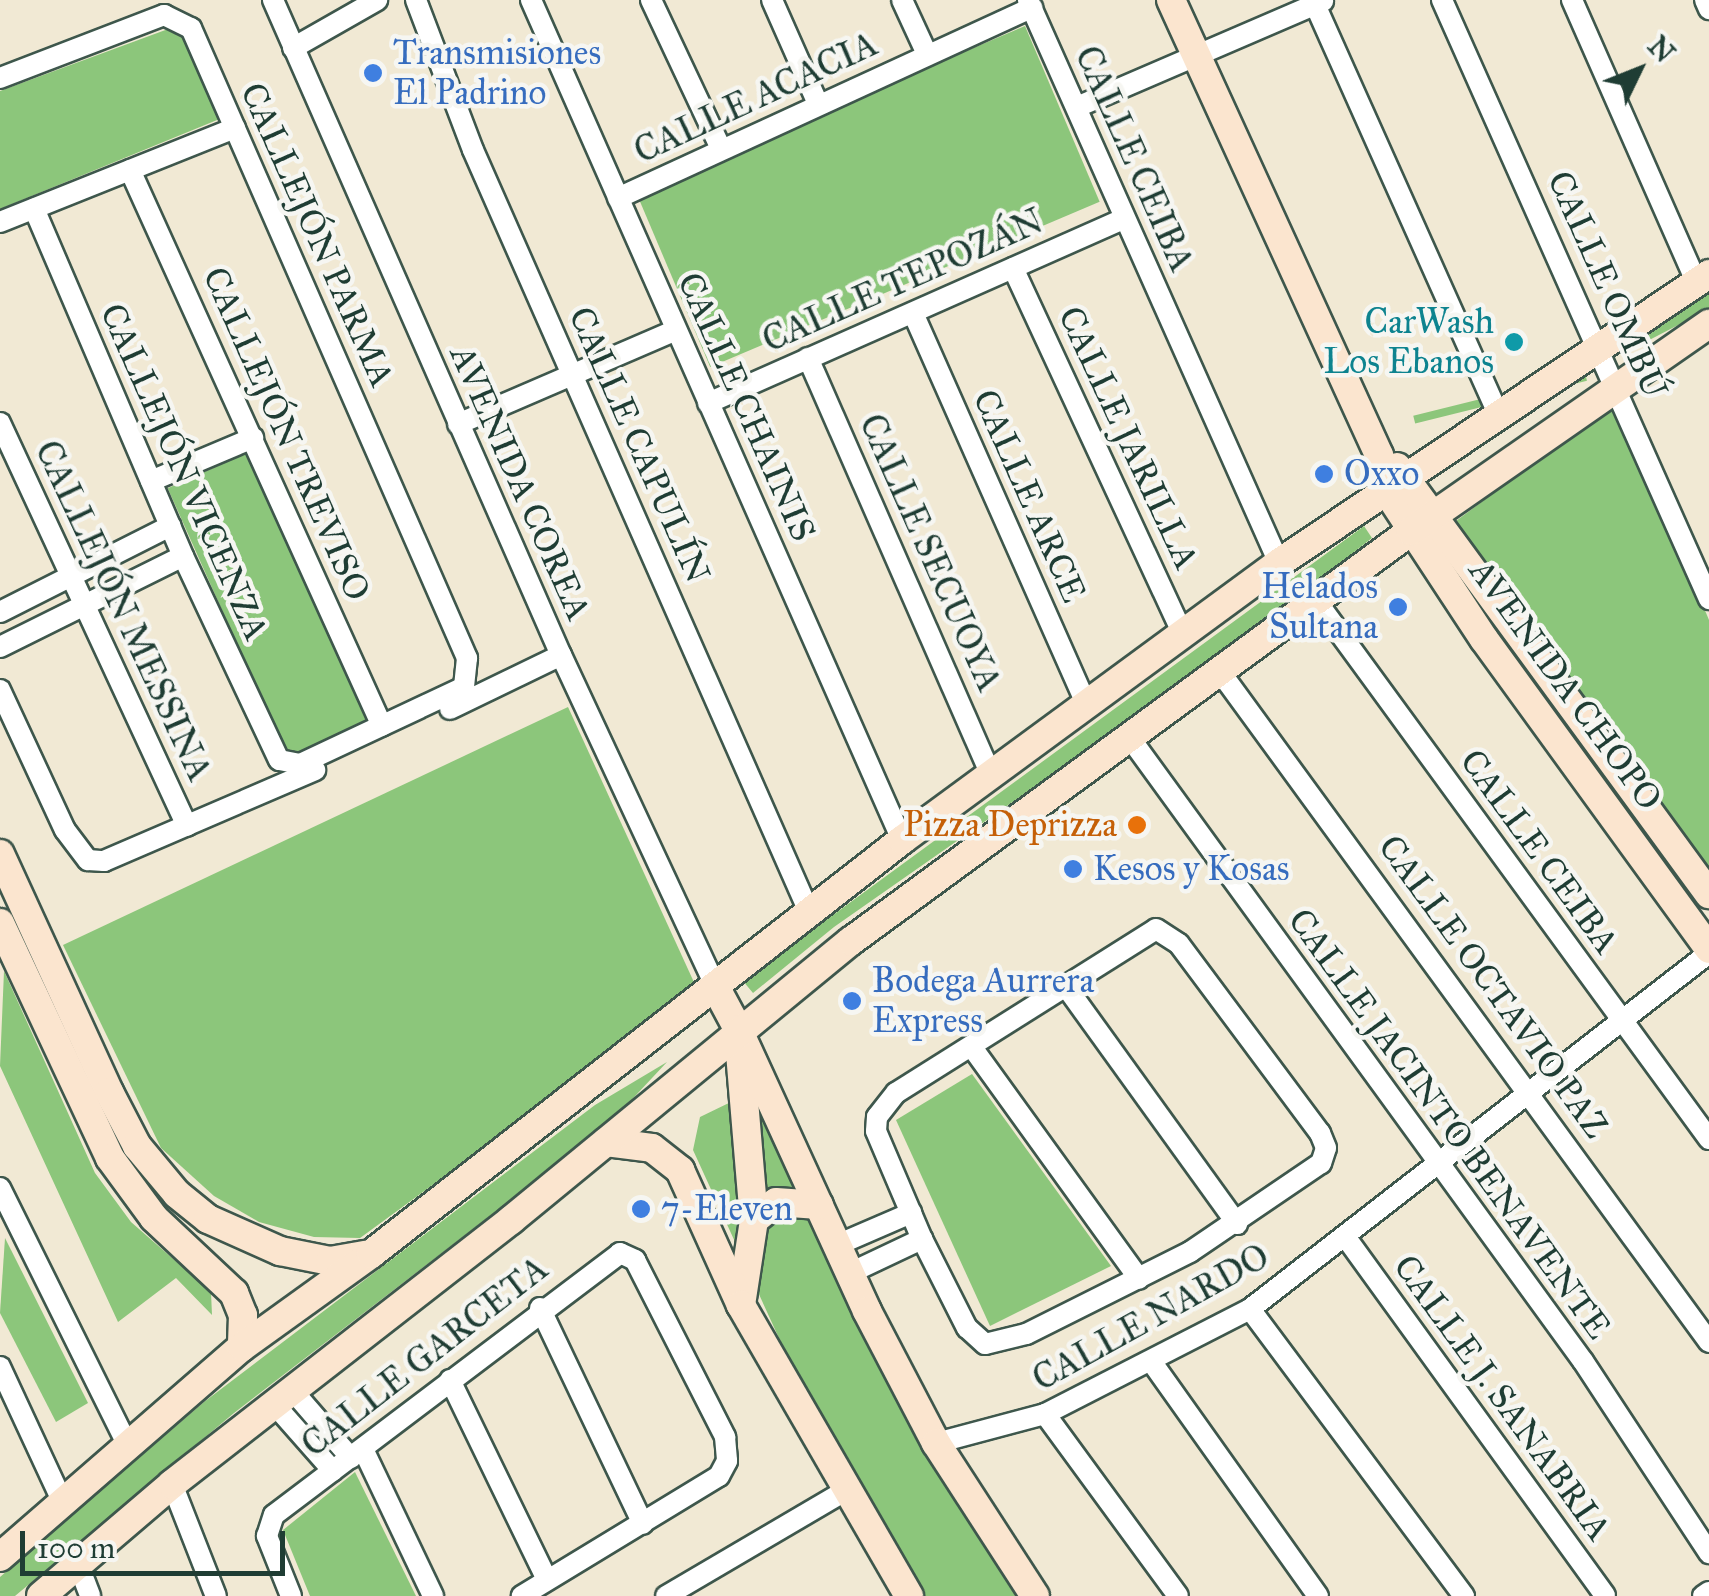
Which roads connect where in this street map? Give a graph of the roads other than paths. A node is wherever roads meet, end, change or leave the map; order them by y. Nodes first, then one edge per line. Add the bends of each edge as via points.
1 (273, 0) edge
2 (377, 0) edge
3 (416, 0) edge
4 (531, 0) edge
5 (651, 0) edge
6 (772, 0) edge
7 (902, 0) edge
8 (1171, 0) edge
9 (1442, 0) edge
10 (1572, 0) edge
11 (1705, 0) edge
12 (1317, 1) edge
13 (1030, 4) edge
14 (1709, 9) edge
15 (293, 48) junction
16 (927, 54) junction
17 (1196, 58) junction
18 (0, 78) edge
19 (818, 104) junction
20 (1077, 107) junction
21 (235, 128) junction
22 (721, 149) junction
23 (130, 170) junction
24 (618, 198) junction
25 (34, 208) junction
26 (1124, 219) junction
27 (0, 222) edge
28 (1013, 268) junction
29 (1702, 277) edge
30 (913, 313) junction
31 (1709, 324) edge
32 (676, 330) junction
33 (1596, 345) junction
34 (808, 358) junction
35 (573, 374) junction
36 (1616, 383) junction
37 (708, 402) junction
38 (1498, 413) junction
39 (0, 423) edge
40 (458, 424) junction
41 (253, 438) junction
42 (151, 481) junction
43 (1397, 483) junction
44 (1436, 513) junction
45 (170, 526) junction
46 (1411, 530) junction
47 (183, 556) junction
48 (1279, 563) junction
49 (73, 576) junction
50 (1709, 599) edge
51 (1317, 602) junction
52 (86, 604) junction
53 (0, 612) edge
54 (1184, 634) junction
55 (0, 647) edge
56 (561, 655) junction
57 (1221, 674) junction
58 (0, 690) edge
59 (1086, 704) junction
60 (382, 726) junction
61 (1130, 738) junction
62 (992, 774) junction
63 (187, 826) junction
64 (902, 840) junction
65 (0, 854) edge
66 (1709, 894) edge
67 (810, 914) junction
68 (0, 923) edge
69 (1709, 951) edge
70 (6, 953) edge
71 (716, 988) junction
72 (1067, 988) junction
73 (1621, 1019) junction
74 (738, 1028) junction
75 (974, 1050) junction
76 (1527, 1088) junction
77 (1709, 1139) edge
78 (606, 1142) junction
79 (1437, 1165) junction
80 (0, 1188) edge
81 (177, 1194) junction
82 (819, 1205) junction
83 (911, 1213) junction
84 (154, 1218) junction
85 (7, 1219) edge
86 (754, 1220) junction
87 (1236, 1224) junction
88 (1347, 1239) junction
89 (922, 1240) junction
90 (837, 1245) junction
91 (372, 1254) junction
92 (850, 1273) junction
93 (1138, 1279) junction
94 (741, 1305) junction
95 (540, 1308) junction
96 (1250, 1309) junction
97 (1709, 1342) edge
98 (242, 1347) junction
99 (1151, 1360) junction
100 (0, 1367) edge
101 (450, 1380) junction
102 (283, 1397) junction
103 (1045, 1414) junction
104 (936, 1443) junction
105 (127, 1444) junction
106 (357, 1454) junction
107 (333, 1472) junction
108 (172, 1484) junction
109 (845, 1490) junction
110 (63, 1504) junction
111 (643, 1524) junction
112 (1709, 1553) edge
113 (0, 1558) edge
114 (78, 1564) junction
115 (548, 1580) junction
116 (905, 1595) edge
117 (41, 1596) edge
118 (90, 1596) edge
119 (216, 1596) edge
120 (292, 1596) edge
121 (433, 1596) edge
122 (522, 1596) edge
123 (666, 1596) edge
124 (1036, 1596) edge
125 (1178, 1596) edge
126 (1318, 1596) edge
127 (1464, 1596) edge
128 (1605, 1596) edge

1 - 15 street, AVENIDA COREA
2 - 15 street
3 - 35 street, CALLE CAPULÍN via 431,50
4 - 24 street, CALLE CHAINIS
5 - 22 street
6 - 19 street
7 - 16 street
8 - 17 street, AVENIDA CHOPO
9 - 33 street, CALLE OMBÚ
10 - 29 street
11 - 14 street
12 - 17 street
12 - 38 street
13 - 16 street, CALLE ACACIA
13 - 20 street, CALLE CEIBA
15 - 40 street, AVENIDA COREA
16 - 19 street, CALLE ACACIA
17 - 20 street
17 - 43 street, AVENIDA CHOPO
18 - 21 street, CALLEJÓN PARMA via 174,14 196,38
19 - 22 street, CALLE ACACIA
20 - 26 street, CALLE CEIBA
21 - 23 street
21 - 60 street, CALLEJÓN PARMA via 467,658 468,678 460,690
22 - 24 street, CALLE ACACIA
23 - 25 street
23 - 41 street, CALLEJÓN TREVISO
24 - 32 street, CALLE CHAINIS
25 - 27 street
25 - 42 street, CALLEJÓN VICENZA
26 - 28 street, CALLE TEPOZÁN
26 - 48 street, CALLE CEIBA
28 - 30 street, CALLE TEPOZÁN
28 - 54 street, CALLE JARILLA
29 - 33 street
30 - 34 street, CALLE TEPOZÁN
30 - 59 street, CALLE ARCE
31 - 36 street
32 - 35 street
32 - 37 street, CALLE CHAINIS
33 - 36 street, CALLE OMBÚ
33 - 38 street
34 - 37 street, CALLE TEPOZÁN
34 - 62 street, CALLE SECUOYA
35 - 40 street
35 - 67 street, CALLE CAPULÍN
36 - 44 street
36 - 50 street, CALLE OMBÚ
37 - 64 street, CALLE CHAINIS
38 - 43 street
39 - 49 street, CALLEJÓN MESSINA
40 - 56 street, AVENIDA COREA
41 - 42 street
41 - 60 street, CALLEJÓN TREVISO
42 - 45 street, CALLEJÓN VICENZA
43 - 44 street, AVENIDA CHOPO
43 - 46 street, AVENIDA CHOPO
43 - 48 street
44 - 46 street
44 - 66 street, AVENIDA CHOPO
45 - 47 street, CALLEJÓN VICENZA
45 - 49 street
46 - 51 street
46 - 69 street, AVENIDA CHOPO
47 - 52 street
47 - 60 street, CALLEJÓN VICENZA via 279,760 300,764
48 - 54 street
49 - 52 street, CALLEJÓN MESSINA
49 - 53 street
51 - 57 street
51 - 73 street, CALLE CEIBA
52 - 55 street
52 - 63 street, CALLEJÓN MESSINA
54 - 59 street
56 - 63 street
56 - 71 street, AVENIDA COREA
57 - 61 street
57 - 76 street, CALLE OCTAVIO PAZ
58 - 63 street via 65,830 88,860 104,860
59 - 62 street
61 - 74 street
61 - 79 street, CALLE JACINTO BENAVENTE
62 - 64 street
64 - 67 street
65 - 81 street via 137,1146
67 - 71 street
68 - 70 street
69 - 73 street, CALLE NARDO
70 - 84 street via 110,1158
71 - 74 street
71 - 91 street
72 - 75 street
72 - 87 street
72 - 87 street via 1147,931 1168,933 1320,1132 1322,1162
73 - 76 street, CALLE NARDO
73 - 77 street, CALLE CEIBA
74 - 78 street
74 - 82 street
74 - 86 street
75 - 83 street via 896,1094 877,1117 876,1132
75 - 93 street
76 - 79 street, CALLE NARDO
76 - 97 street, CALLE OCTAVIO PAZ
78 - 94 street via 652,1148 680,1170
78 - 102 street
79 - 88 street, CALLE NARDO
79 - 112 street, CALLE JACINTO BENAVENTE via 1583,1361
80 - 85 street
81 - 84 street
81 - 91 street via 208,1219 280,1251 330,1262
82 - 86 street via 776,1202
82 - 90 street
83 - 89 street
83 - 90 street
84 - 98 street via 234,1292 243,1315
85 - 105 street
86 - 94 street
87 - 93 street
88 - 96 street, CALLE NARDO
88 - 128 street, CALLE J. SANABRIA
89 - 92 street
89 - 93 street via 967,1328 985,1344 1026,1334
90 - 92 street
91 - 98 street
92 - 104 street
94 - 109 street
95 - 101 street, CALLE GARCETA
95 - 111 street
95 - 111 street, CALLE GARCETA via 610,1254 628,1256 728,1454 718,1476
96 - 99 street, CALLE NARDO
96 - 127 street
98 - 105 street
99 - 103 street, CALLE NARDO
99 - 126 street
100 - 110 street
101 - 106 street, CALLE GARCETA
101 - 115 street
102 - 106 street
102 - 107 street
102 - 108 street
103 - 104 street, CALLE NARDO
103 - 125 street
104 - 124 street
105 - 110 street
106 - 107 street, CALLE GARCETA
106 - 121 street
107 - 120 street, CALLE GARCETA via 266,1525
108 - 114 street
108 - 119 street
109 - 116 street
109 - 123 street
110 - 113 street
111 - 115 street
114 - 117 street
114 - 118 street
115 - 122 street

